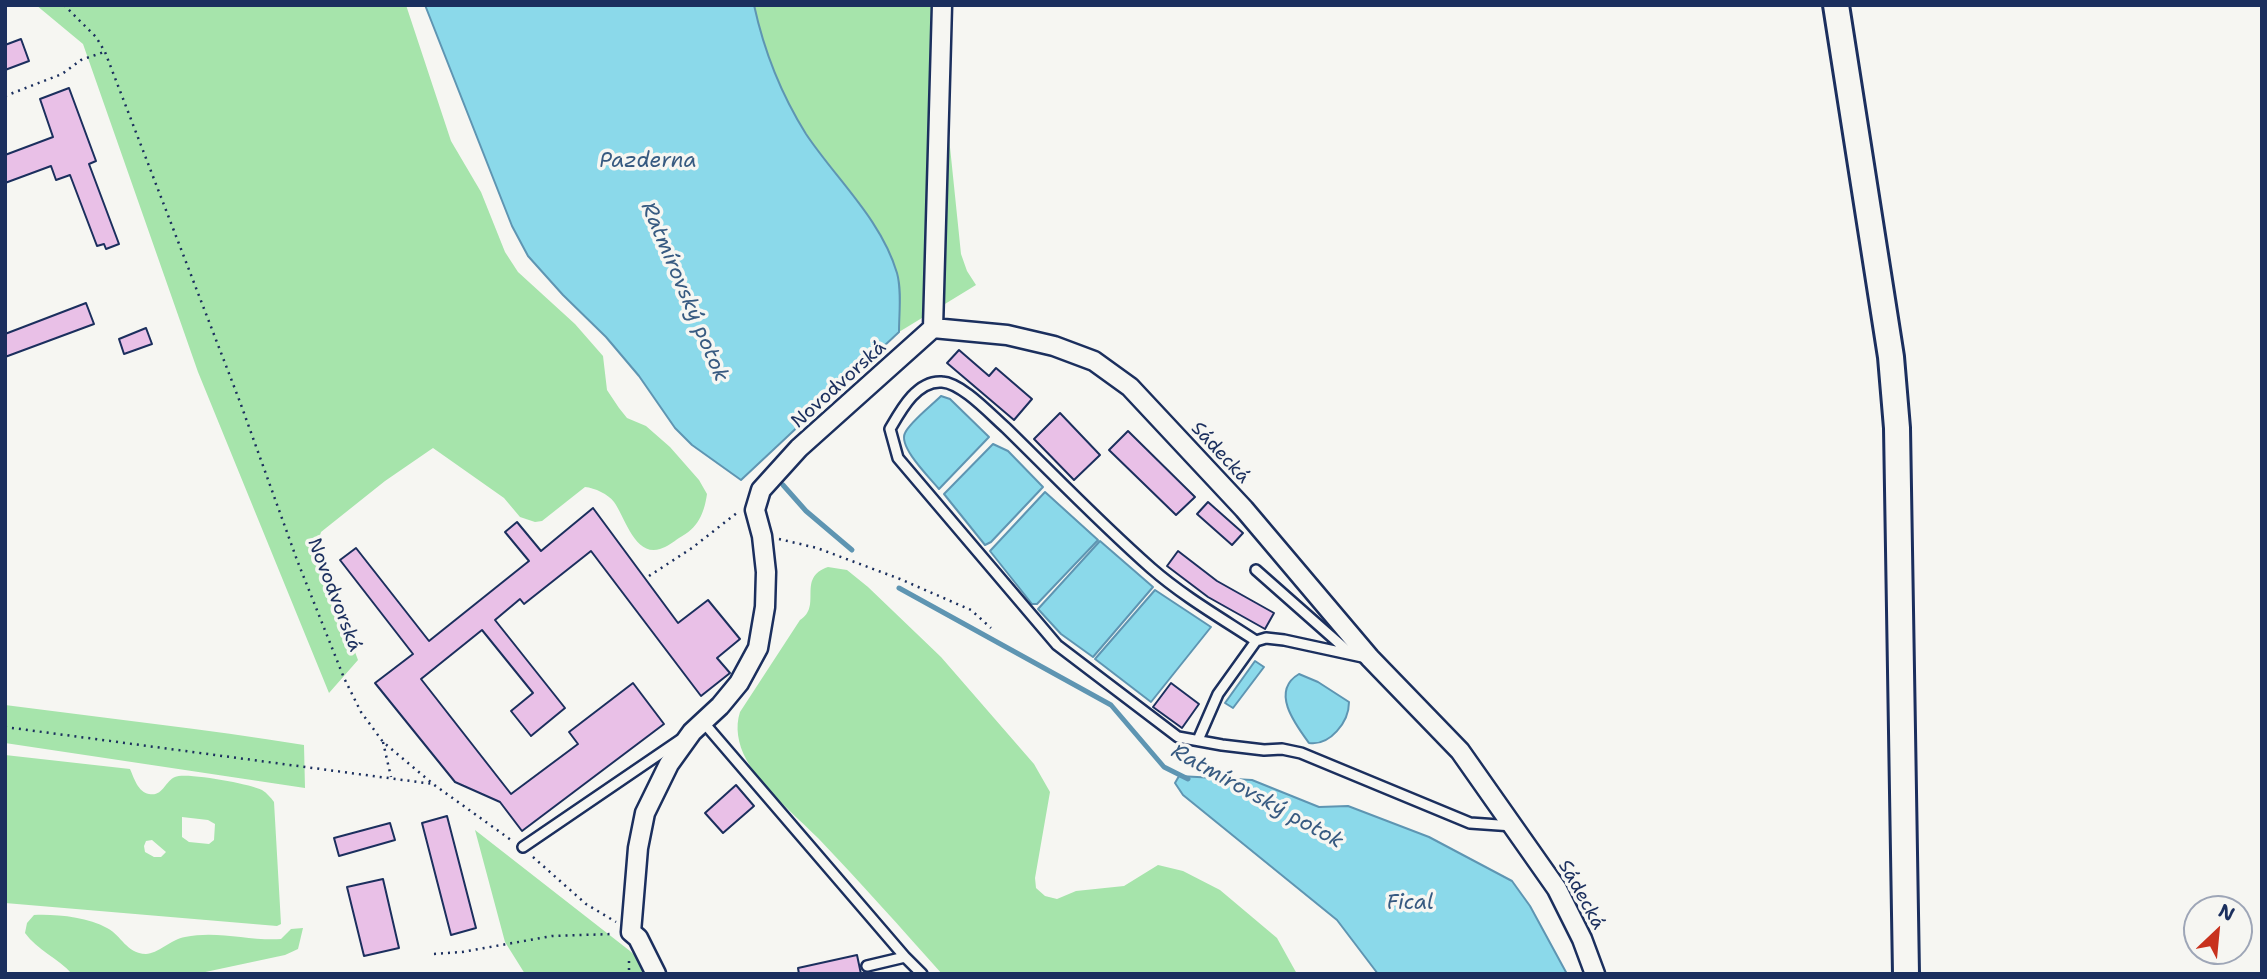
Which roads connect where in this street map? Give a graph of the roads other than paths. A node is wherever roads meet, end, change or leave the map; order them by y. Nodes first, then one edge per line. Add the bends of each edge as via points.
1 (942, 5) edge
2 (1836, 5) edge
3 (933, 328) junction
4 (1256, 570) dead end
5 (1256, 641) junction
6 (1350, 653) junction
7 (1370, 658) junction
8 (698, 728) junction
9 (1198, 740) junction
10 (1514, 826) junction
11 (523, 847) dead end
12 (905, 957) junction
13 (867, 966) dead end
14 (656, 974) edge
15 (922, 974) edge
16 (1595, 974) edge
17 (1906, 974) edge

1 - 3 street
2 - 17 main road via 1891,357 1897,428
3 - 7 street, Sádecká via 1007,335 1054,346 1094,361 1130,387 1244,509
3 - 8 street, Novodvorská via 799,448 761,490 755,510 766,572 758,648 739,683
4 - 6 lane
5 - 6 lane via 1275,639
5 - 9 lane via 1218,694
5 - 9 lane via 1152,569 958,387 931,383 918,390 899,414 890,429 898,458 1057,645 1178,737
6 - 7 lane
7 - 10 street, Sádecká via 1460,751
8 - 11 lane
8 - 12 lane
8 - 14 street via 669,764 645,813 638,848 631,932
9 - 10 lane via 1301,753 1470,823
10 - 16 street, Sádecká via 1557,889
12 - 13 lane
12 - 15 lane

